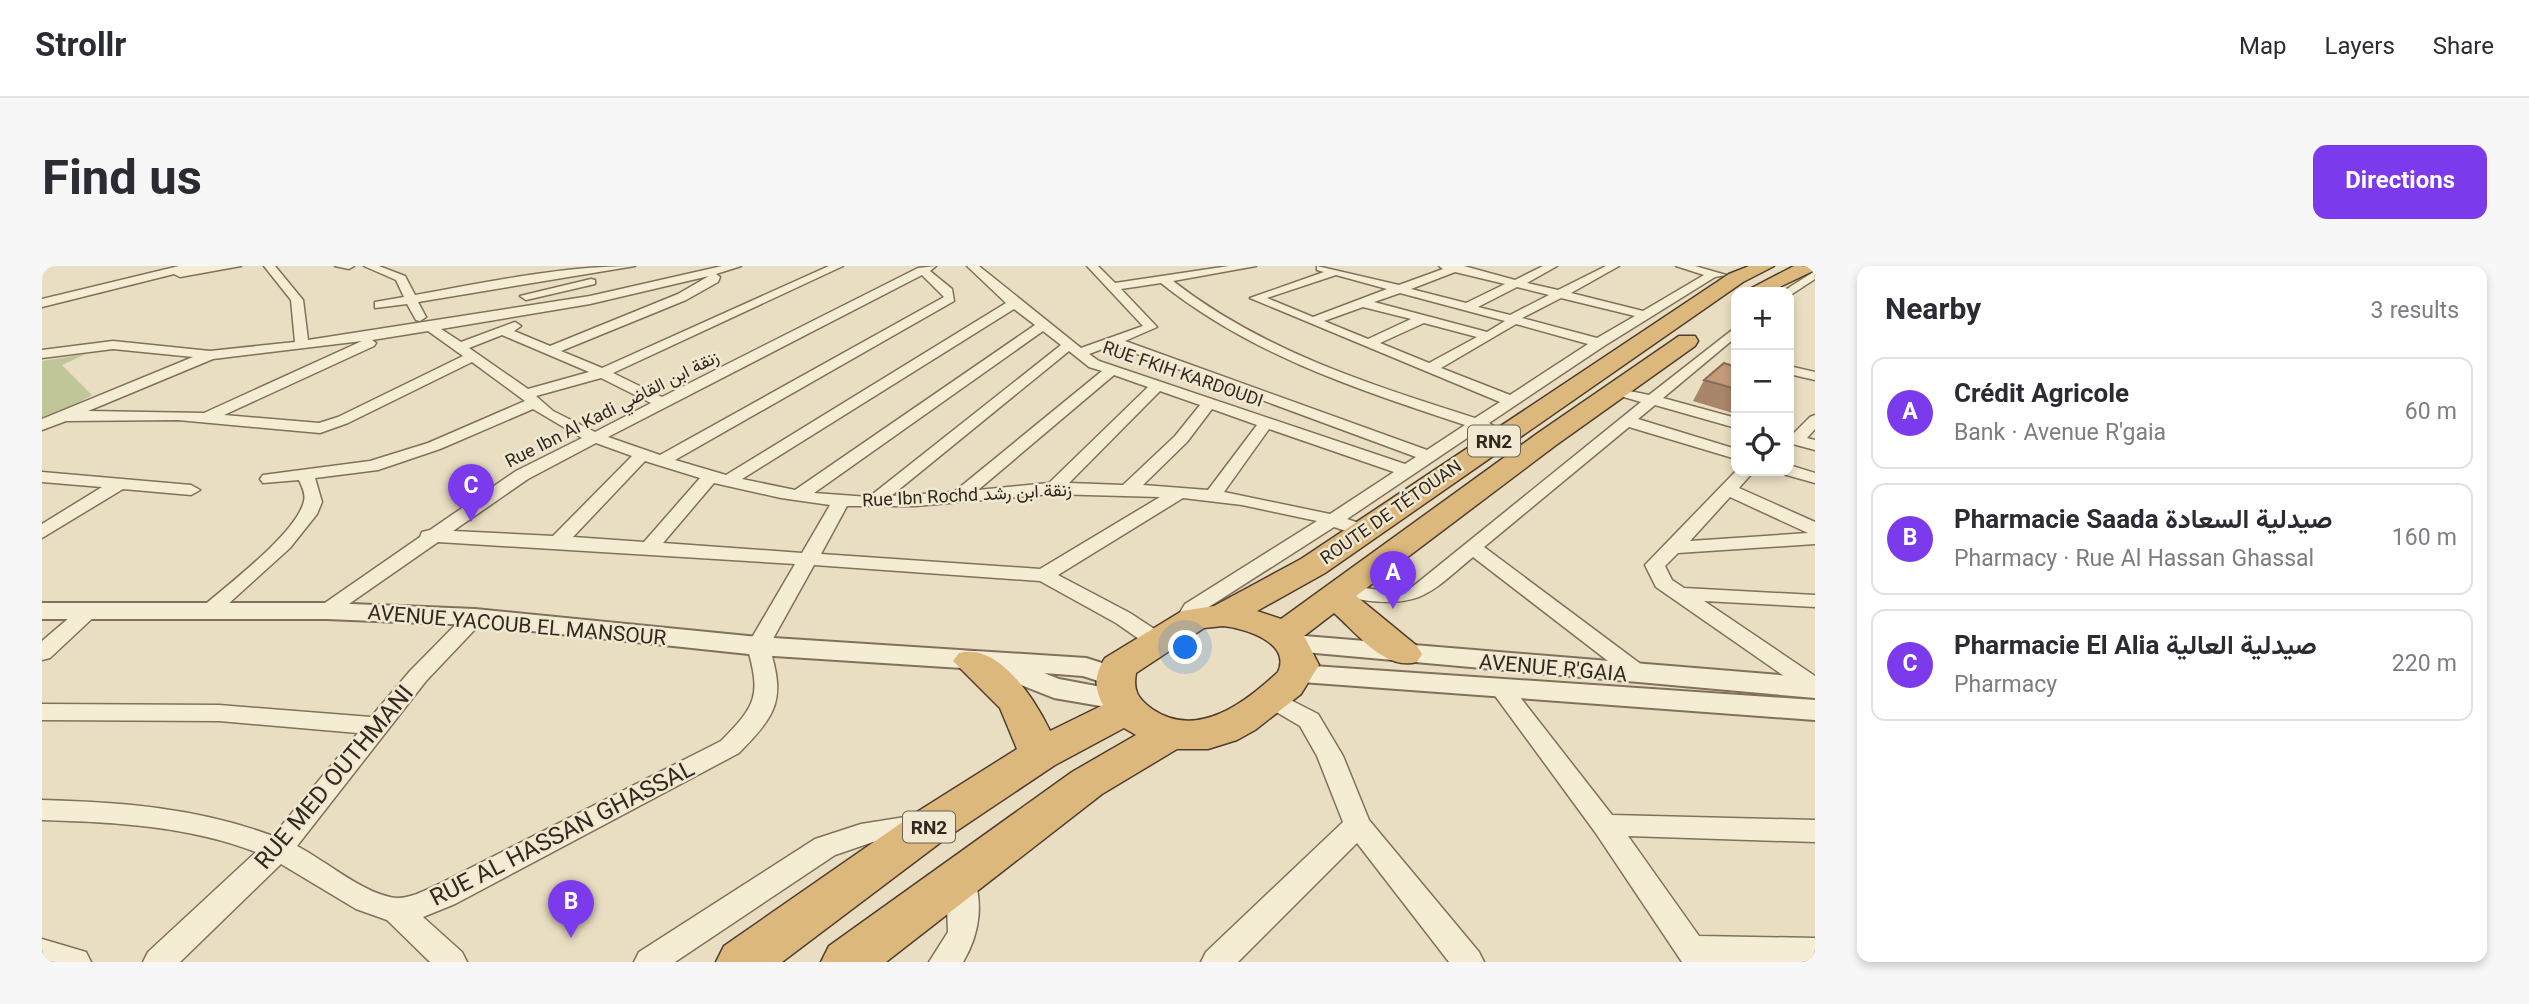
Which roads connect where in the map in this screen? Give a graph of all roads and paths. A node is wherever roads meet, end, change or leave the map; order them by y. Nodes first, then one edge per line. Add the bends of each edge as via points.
1 (193, 266) edge
2 (236, 266) edge
3 (269, 266) edge
4 (340, 266) edge
5 (349, 266) edge
6 (369, 266) edge
7 (630, 266) edge
8 (736, 266) edge
9 (838, 266) edge
10 (972, 266) edge
11 (1092, 266) edge
12 (1251, 266) edge
13 (1316, 266) edge
14 (1366, 266) edge
15 (1552, 266) edge
16 (1614, 266) edge
17 (1682, 266) edge
18 (1765, 266) edge
19 (1809, 266) edge
20 (611, 267) edge
21 (1233, 267) edge
22 (1453, 267) edge
23 (926, 268) edge
24 (712, 271) junction
25 (1340, 273) junction
26 (1168, 274) edge
27 (1815, 274) edge
28 (129, 280) junction
29 (1515, 284) junction
30 (1111, 287) junction
31 (1735, 287) edge
32 (1731, 288) edge
33 (1794, 288) edge
34 (1402, 290) junction
35 (1731, 290) edge
36 (1731, 291) edge
37 (1559, 295) junction
38 (517, 298) dead end
39 (413, 299) junction
40 (590, 300) junction
41 (490, 303) dead end
42 (1014, 303) junction
43 (1363, 303) junction
44 (42, 305) edge
45 (379, 305) dead end
46 (1468, 307) junction
47 (1646, 315) junction
48 (1422, 319) junction
49 (1512, 319) junction
50 (1313, 321) junction
51 (425, 322) junction
52 (1043, 325) junction
53 (501, 330) junction
54 (384, 335) junction
55 (1731, 335) edge
56 (1487, 336) junction
57 (1114, 341) junction
58 (1370, 343) junction
59 (1599, 343) junction
60 (1684, 343) junction
61 (301, 345) junction
62 (1074, 348) junction
63 (1712, 350) junction
64 (549, 351) junction
65 (466, 352) junction
66 (42, 354) edge
67 (210, 355) junction
68 (1731, 355) edge
69 (1429, 369) junction
70 (1112, 370) junction
71 (1794, 371) edge
72 (602, 373) junction
73 (1815, 376) edge
74 (1157, 386) junction
75 (1615, 390) junction
76 (530, 398) junction
77 (1653, 400) junction
78 (1511, 401) junction
79 (662, 403) junction
80 (1209, 404) junction
81 (63, 416) junction
82 (209, 416) junction
83 (1815, 420) edge
84 (1627, 421) junction
85 (1731, 423) edge
86 (1265, 424) junction
87 (1476, 424) junction
88 (42, 425) edge
89 (1505, 433) junction
90 (1305, 435) junction
91 (594, 437) junction
92 (1794, 438) edge
93 (1794, 439) edge
94 (1815, 445) edge
95 (1286, 447) dead end
96 (1731, 452) edge
97 (642, 454) junction
98 (1429, 456) junction
99 (661, 461) junction
100 (1408, 471) junction
101 (1794, 472) edge
102 (305, 476) junction
103 (1741, 476) edge
104 (42, 477) edge
105 (709, 477) junction
106 (1815, 478) edge
107 (269, 479) dead end
108 (729, 481) junction
109 (119, 484) junction
110 (1053, 489) junction
111 (1727, 489) junction
112 (191, 490) dead end
113 (1128, 490) junction
114 (1182, 491) junction
115 (1213, 493) junction
116 (961, 495) junction
117 (798, 496) junction
118 (842, 500) junction
119 (873, 502) junction
120 (1334, 519) junction
121 (1815, 528) edge
122 (1364, 531) junction
123 (42, 532) edge
124 (429, 536) junction
125 (1815, 538) edge
126 (558, 542) junction
127 (1472, 547) junction
128 (649, 548) junction
129 (1675, 548) junction
130 (806, 558) junction
131 (1044, 575) junction
132 (1339, 594) junction
133 (1678, 594) junction
134 (1815, 601) edge
135 (90, 610) junction
136 (42, 611) edge
137 (209, 611) junction
138 (326, 611) junction
139 (1223, 615) junction
140 (474, 617) junction
141 (1170, 633) junction
142 (758, 646) junction
143 (42, 653) edge
144 (1404, 654) junction
145 (982, 661) junction
146 (1286, 663) junction
147 (1642, 676) junction
148 (1501, 688) junction
149 (1815, 688) edge
150 (1119, 695) junction
151 (1815, 710) edge
152 (42, 712) edge
153 (377, 726) junction
154 (1172, 733) junction
155 (1040, 754) junction
156 (42, 810) edge
157 (933, 824) junction
158 (1358, 825) junction
159 (1605, 825) junction
160 (1815, 831) edge
161 (278, 849) junction
162 (960, 877) junction
163 (396, 910) junction
164 (1815, 952) edge
165 (42, 953) edge
166 (1696, 955) edge
167 (75, 962) edge
168 (159, 962) edge
169 (451, 962) edge
170 (650, 962) edge
171 (742, 962) edge
172 (847, 962) edge
173 (945, 962) edge
174 (1217, 962) edge
175 (1468, 962) edge

1 - 28 street
2 - 28 street
3 - 61 street via 299,303
4 - 5 street
6 - 39 street via 397,275
7 - 20 street
8 - 24 street
9 - 72 street
10 - 42 street, RUE FKIH KARDOUDI
11 - 30 street
12 - 21 street
13 - 25 street
14 - 25 street
15 - 29 street
16 - 37 street
17 - 31 street
18 - 31 highway, ROUTE DE TÉTOUAN / RN2
19 - 31 highway, ROUTE DE TÉTOUAN / RN2
20 - 38 street via 579,286
20 - 39 street
21 - 26 street
22 - 29 street
22 - 34 street
23 - 79 street, Rue Ibn Al Kadi زنقة ابن القاضي via 898,276 811,329
23 - 99 street via 950,298
24 - 40 street
24 - 64 street via 714,280 682,297
25 - 34 street
25 - 50 street via 1256,298
26 - 30 street
26 - 87 street via 1204,312 1264,344 1335,375
27 - 33 street
28 - 44 street
29 - 37 street
29 - 46 street
30 - 57 street via 1150,327
32 - 47 street
34 - 43 street
34 - 46 street
35 - 89 highway, ROUTE DE TÉTOUAN / RN2
36 - 60 highway, ROUTE DE TÉTOUAN / RN2
37 - 47 street
37 - 49 street
39 - 45 street
39 - 51 street
40 - 51 street
40 - 53 street
41 - 51 street
42 - 52 street, RUE FKIH KARDOUDI
42 - 108 street
43 - 48 street
43 - 50 street
46 - 49 street
47 - 59 street
48 - 56 street
48 - 58 street
49 - 56 street
49 - 59 street
50 - 58 street
51 - 54 street
51 - 65 street, Rue Ibn Rochd زنقة ابن رشد
52 - 62 street, RUE FKIH KARDOUDI
52 - 117 street
53 - 64 street
53 - 65 street
54 - 61 street
54 - 82 street
55 - 63 street
56 - 69 street
57 - 62 street
57 - 98 street
58 - 69 street
59 - 78 street
60 - 63 street
60 - 75 highway, ROUTE DE TÉTOUAN / RN2
61 - 67 street
62 - 70 street, RUE FKIH KARDOUDI via 1088,362
62 - 119 street
63 - 68 street
63 - 77 street
64 - 72 street
65 - 76 street, Rue Ibn Rochd زنقة ابن رشد
65 - 82 street via 343,420 320,428 278,427
66 - 67 street via 113,345
67 - 81 street
69 - 78 street
70 - 74 street, RUE FKIH KARDOUDI
70 - 116 street
71 - 73 street
72 - 76 street
72 - 79 street
74 - 80 street, RUE FKIH KARDOUDI
74 - 110 street
75 - 77 street
75 - 132 highway, ROUTE DE TÉTOUAN / RN2
76 - 91 street, Rue Ibn Rochd زنقة ابن رشد
76 - 102 street via 404,457
77 - 84 street
77 - 85 street
78 - 87 street
79 - 91 street, Rue Ibn Al Kadi زنقة ابن القاضي
80 - 86 street, RUE FKIH KARDOUDI
80 - 113 street via 1181,439
81 - 82 street
81 - 88 street
83 - 92 street
84 - 96 street
84 - 127 street
86 - 90 street, RUE FKIH KARDOUDI
86 - 115 street
87 - 89 street
87 - 98 street
89 - 122 highway, ROUTE DE TÉTOUAN / RN2
90 - 95 street
90 - 100 street, RUE FKIH KARDOUDI
91 - 97 street, Rue Ibn Rochd زنقة ابن رشد
91 - 124 street, Rue Ibn Al Kadi زنقة ابن القاضي via 522,475
93 - 94 street
97 - 99 street, Rue Ibn Rochd زنقة ابن رشد
97 - 126 street
98 - 100 street
99 - 105 street, Rue Ibn Rochd زنقة ابن رشد
100 - 120 street
101 - 106 street
102 - 107 street
102 - 137 street via 313,503 303,519
103 - 111 street
104 - 109 street
105 - 108 street, Rue Ibn Rochd زنقة ابن رشد
105 - 128 street
108 - 117 street, Rue Ibn Rochd زنقة ابن رشد
109 - 112 street
109 - 123 street
110 - 113 street, Rue Ibn Rochd زنقة ابن رشد
110 - 116 street, Rue Ibn Rochd زنقة ابن رشد
111 - 121 street
111 - 129 street
113 - 114 street, Rue Ibn Rochd زنقة ابن رشد
114 - 115 street, Rue Ibn Rochd زنقة ابن رشد
114 - 131 street
115 - 120 street, Rue Ibn Rochd زنقة ابن رشد
116 - 119 street, Rue Ibn Rochd زنقة ابن رشد
117 - 118 street, Rue Ibn Rochd زنقة ابن رشد
118 - 119 street, Rue Ibn Rochd زنقة ابن رشد
118 - 130 street
120 - 122 street, Rue Ibn Rochd زنقة ابن رشد
120 - 141 street via 1192,608
122 - 139 highway, ROUTE DE TÉTOUAN / RN2 via 1313,566
124 - 126 street
124 - 138 street, Rue Ibn Al Kadi زنقة ابن القاضي
125 - 129 street
126 - 128 street
127 - 132 street via 1418,593 1394,598
127 - 147 street
128 - 130 street
129 - 133 street via 1656,565 1662,583
130 - 131 street
130 - 142 street
131 - 141 street via 1123,618
132 - 144 highway
132 - 146 highway, ROUTE DE TÉTOUAN / RN2
133 - 134 street
133 - 149 street
135 - 136 street, AVENUE YACOUB EL MANSOUR
135 - 137 street, AVENUE YACOUB EL MANSOUR
135 - 143 street
137 - 138 street, AVENUE YACOUB EL MANSOUR
138 - 140 street, AVENUE YACOUB EL MANSOUR
139 - 141 highway, ROUTE DE TÉTOUAN / RN2 via 1194,619
139 - 146 highway, ROUTE DE TÉTOUAN / RN2 via 1254,621
140 - 142 street, AVENUE YACOUB EL MANSOUR
140 - 153 street, RUE MED OUTHMANI
141 - 150 highway, ROUTE DE TÉTOUAN / RN2 via 1127,659
142 - 145 street, AVENUE YACOUB EL MANSOUR
142 - 163 street, RUE AL HASSAN GHASSAL via 770,682 768,699 760,718 730,747 445,895
144 - 146 street, AVENUE R'GAIA
144 - 147 street, AVENUE R'GAIA
145 - 150 street, AVENUE YACOUB EL MANSOUR via 1054,688
145 - 155 highway via 1017,702
146 - 148 street, AVENUE R'GAIA
146 - 154 highway, ROUTE DE TÉTOUAN / RN2 via 1223,730
146 - 158 street
147 - 149 street, AVENUE R'GAIA
148 - 151 street, AVENUE R'GAIA
148 - 159 street
150 - 154 highway, ROUTE DE TÉTOUAN / RN2 via 1154,728
150 - 155 highway, ROUTE DE TÉTOUAN / RN2
152 - 153 street via 219,713
153 - 161 street, RUE MED OUTHMANI
154 - 162 highway, RN2 via 1087,783
155 - 157 highway, ROUTE DE TÉTOUAN / RN2
156 - 161 street via 171,819
157 - 170 street via 874,829 825,847
157 - 171 highway, ROUTE DE TÉTOUAN / RN2
158 - 174 street
158 - 175 street
159 - 160 street
159 - 166 street
161 - 163 street via 378,905
161 - 168 street, RUE MED OUTHMANI
162 - 172 highway, RN2
162 - 173 street via 965,922 961,943
163 - 169 street
164 - 166 street
165 - 167 street

